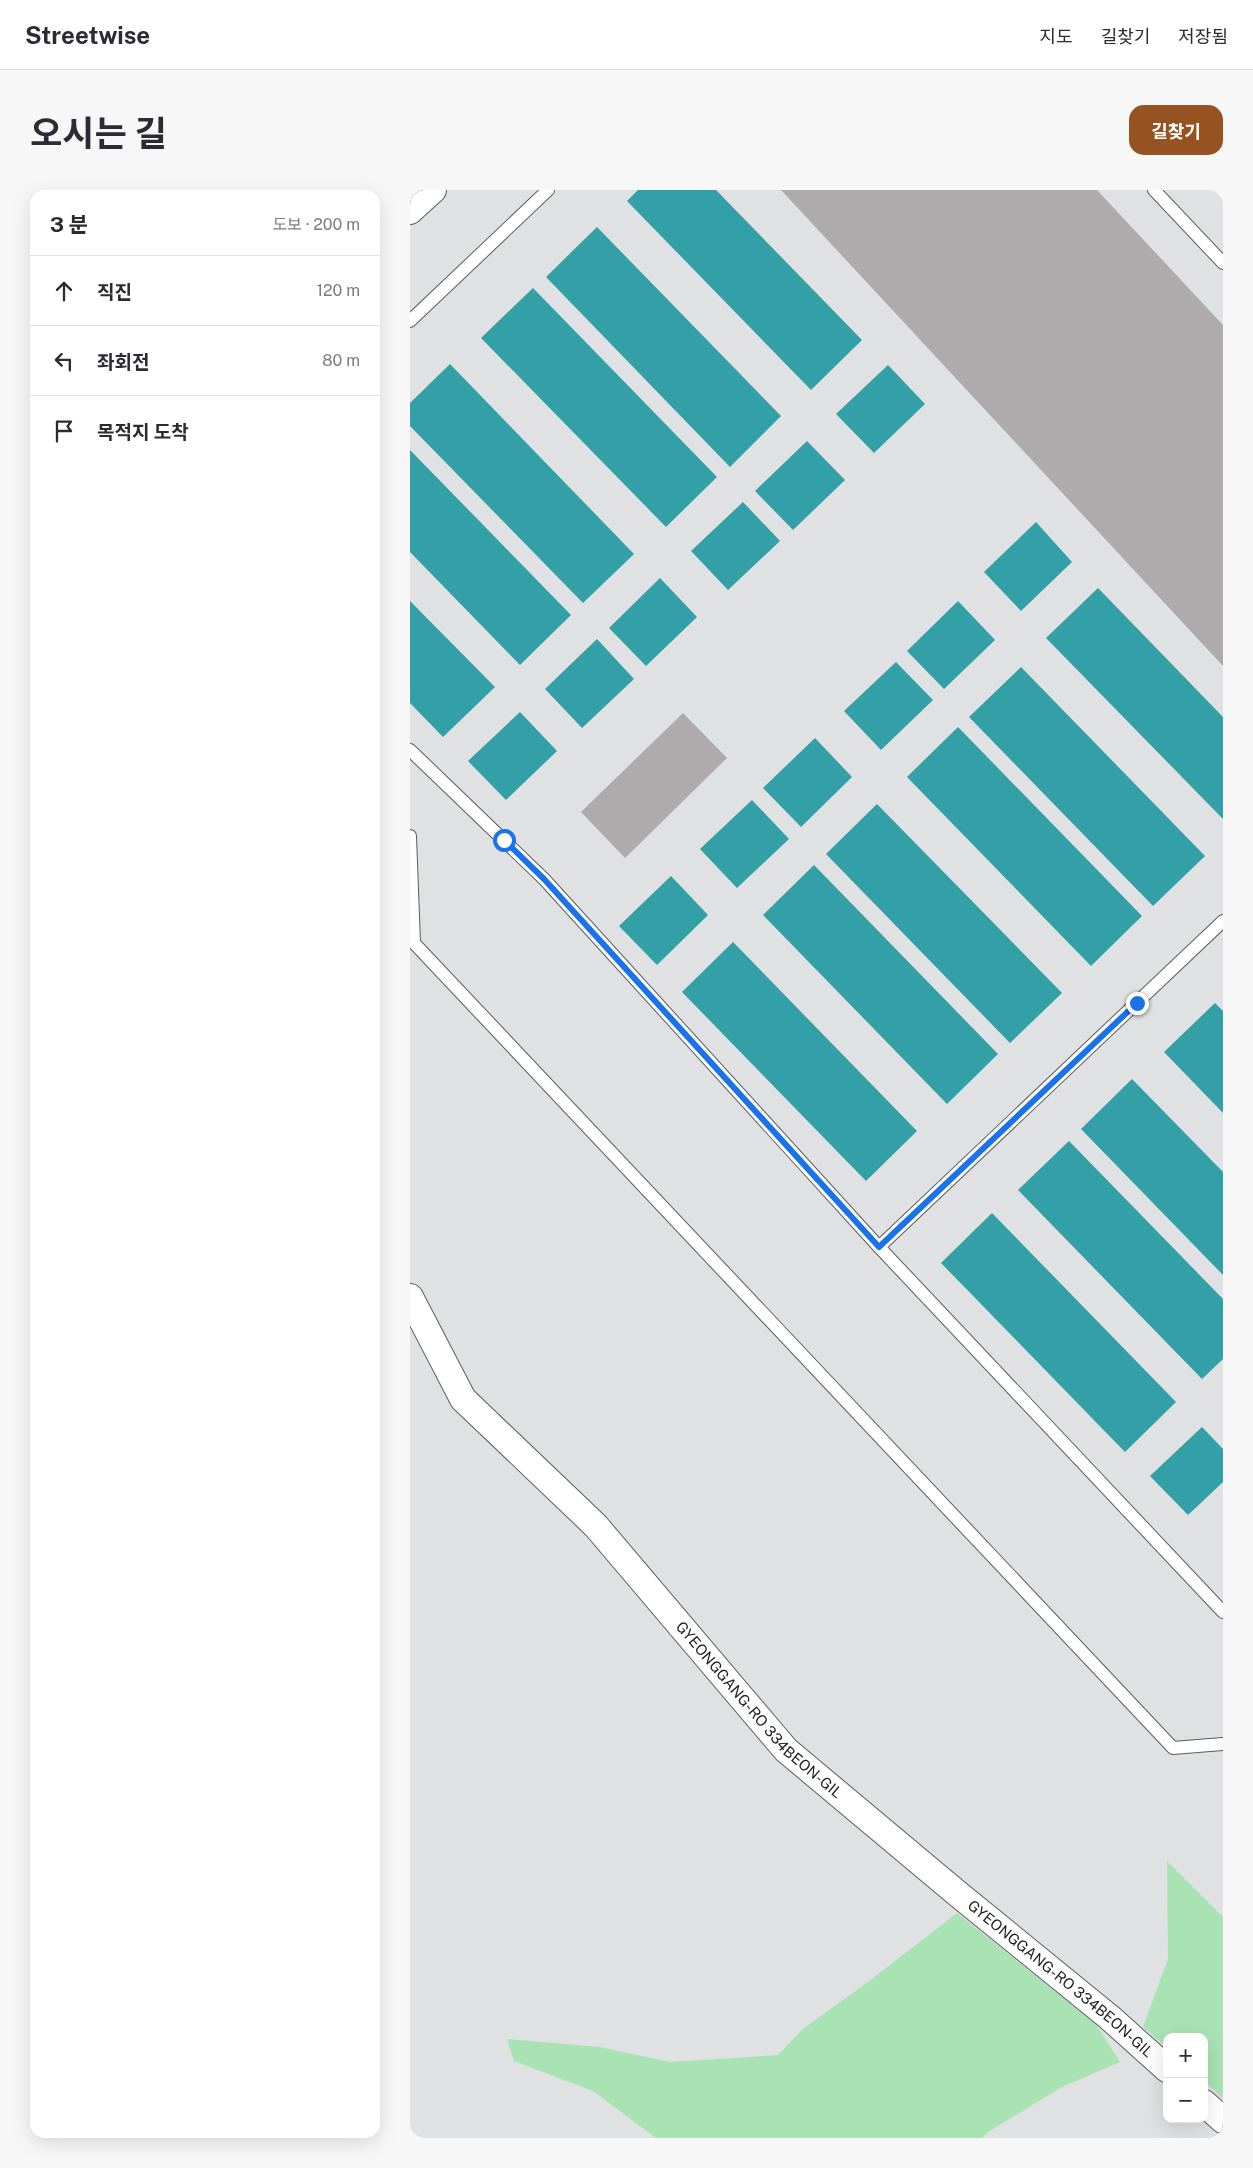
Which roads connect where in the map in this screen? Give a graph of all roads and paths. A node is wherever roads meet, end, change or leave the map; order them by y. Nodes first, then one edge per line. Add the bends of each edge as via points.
1 (433, 190) edge
2 (548, 190) edge
3 (1154, 190) edge
4 (410, 211) edge
5 (1223, 263) edge
6 (410, 321) edge
7 (410, 750) edge
8 (410, 836) edge
9 (1223, 921) edge
10 (879, 1247) junction
11 (410, 1297) edge
12 (1223, 1612) edge
13 (1223, 1744) edge
14 (1163, 2065) edge
15 (1208, 2107) edge
16 (1223, 2120) edge

1 - 4 street
2 - 6 lane
3 - 5 lane
7 - 10 lane via 544,879
8 - 13 lane via 414,944 1172,1748
9 - 10 lane
10 - 12 lane
11 - 14 street, GYEONGGANG-RO 334BEON-GIL via 463,1399 596,1526 786,1750
15 - 16 street

